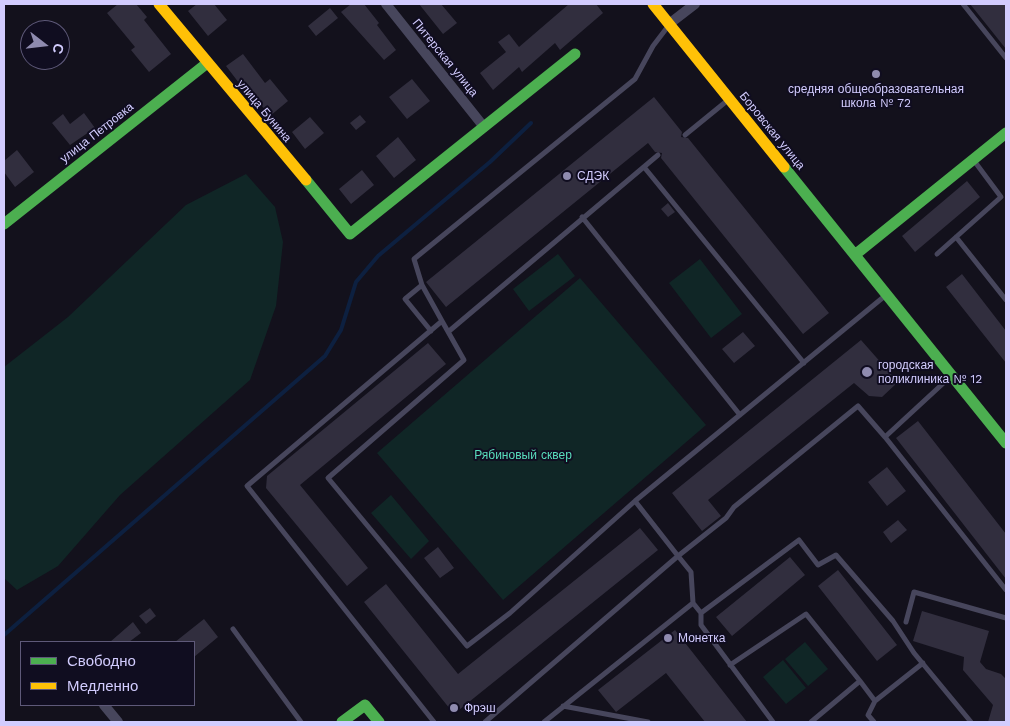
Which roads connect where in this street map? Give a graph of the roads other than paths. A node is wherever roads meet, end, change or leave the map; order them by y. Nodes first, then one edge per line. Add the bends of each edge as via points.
1 (159, 4) edge
2 (386, 4) edge
3 (653, 4) edge
4 (695, 4) edge
5 (963, 4) edge
6 (669, 24) junction
7 (575, 54) dead end
8 (1006, 58) edge
9 (206, 64) junction
10 (728, 100) junction
11 (484, 127) junction
12 (1006, 133) edge
13 (685, 135) dead end
14 (658, 155) dead end
15 (973, 160) junction
16 (644, 168) junction
17 (582, 217) junction
18 (4, 224) edge
19 (956, 237) junction
20 (856, 254) junction
21 (937, 254) dead end
22 (422, 285) junction
23 (888, 294) junction
24 (1006, 300) edge
25 (442, 321) junction
26 (431, 331) junction
27 (448, 332) junction
28 (804, 363) junction
29 (952, 374) junction
30 (740, 415) junction
31 (885, 437) junction
32 (1006, 443) edge
33 (635, 501) junction
34 (678, 556) junction
35 (1006, 590) edge
36 (693, 603) junction
37 (701, 613) junction
38 (1006, 618) edge
39 (906, 622) dead end
40 (233, 629) dead end
41 (923, 663) junction
42 (730, 665) junction
43 (860, 681) junction
44 (875, 700) junction
45 (105, 706) edge
46 (563, 706) junction
47 (118, 722) edge
48 (301, 722) edge
49 (342, 722) edge
50 (379, 722) edge
51 (434, 722) edge
52 (485, 722) edge
53 (544, 722) edge
54 (648, 722) edge
55 (773, 722) edge
56 (812, 722) edge
57 (874, 722) edge
58 (971, 722) edge

1 - 9 street, улица Бунина
2 - 11 street, Питерская улица
3 - 6 street, Боровская улица
4 - 6 street
5 - 8 lane
6 - 10 street, Боровская улица
6 - 22 lane via 653,46 636,80 414,259
7 - 11 street
9 - 11 street, улица Бунина via 350,234
9 - 18 street, улица Петровка
10 - 13 lane
10 - 20 street, Боровская улица
12 - 15 street
14 - 16 lane
15 - 19 lane via 1001,197
15 - 20 street
16 - 17 lane
16 - 28 lane
17 - 27 lane
17 - 30 lane
19 - 21 lane
19 - 24 lane
20 - 23 street, Боровская улица
22 - 25 lane
22 - 26 lane via 405,300
23 - 28 lane
23 - 29 street, Боровская улица
25 - 26 lane
25 - 27 lane
26 - 51 lane via 247,486
27 - 33 lane via 464,360 328,478 467,646
28 - 30 lane
29 - 31 lane
29 - 32 street, Боровская улица
30 - 33 lane
31 - 34 lane via 858,406
31 - 35 lane
33 - 34 lane
34 - 36 lane via 691,572
34 - 52 lane
36 - 37 lane
36 - 46 lane
37 - 41 lane via 799,540 818,565 836,555 893,621
37 - 42 lane via 701,625
38 - 39 lane via 914,592
40 - 48 lane
41 - 44 lane
41 - 58 lane
42 - 43 lane via 806,614
42 - 55 lane
43 - 44 lane
43 - 56 lane
44 - 57 lane via 868,715
45 - 47 street
46 - 53 lane
46 - 54 lane
49 - 50 street via 366,705

